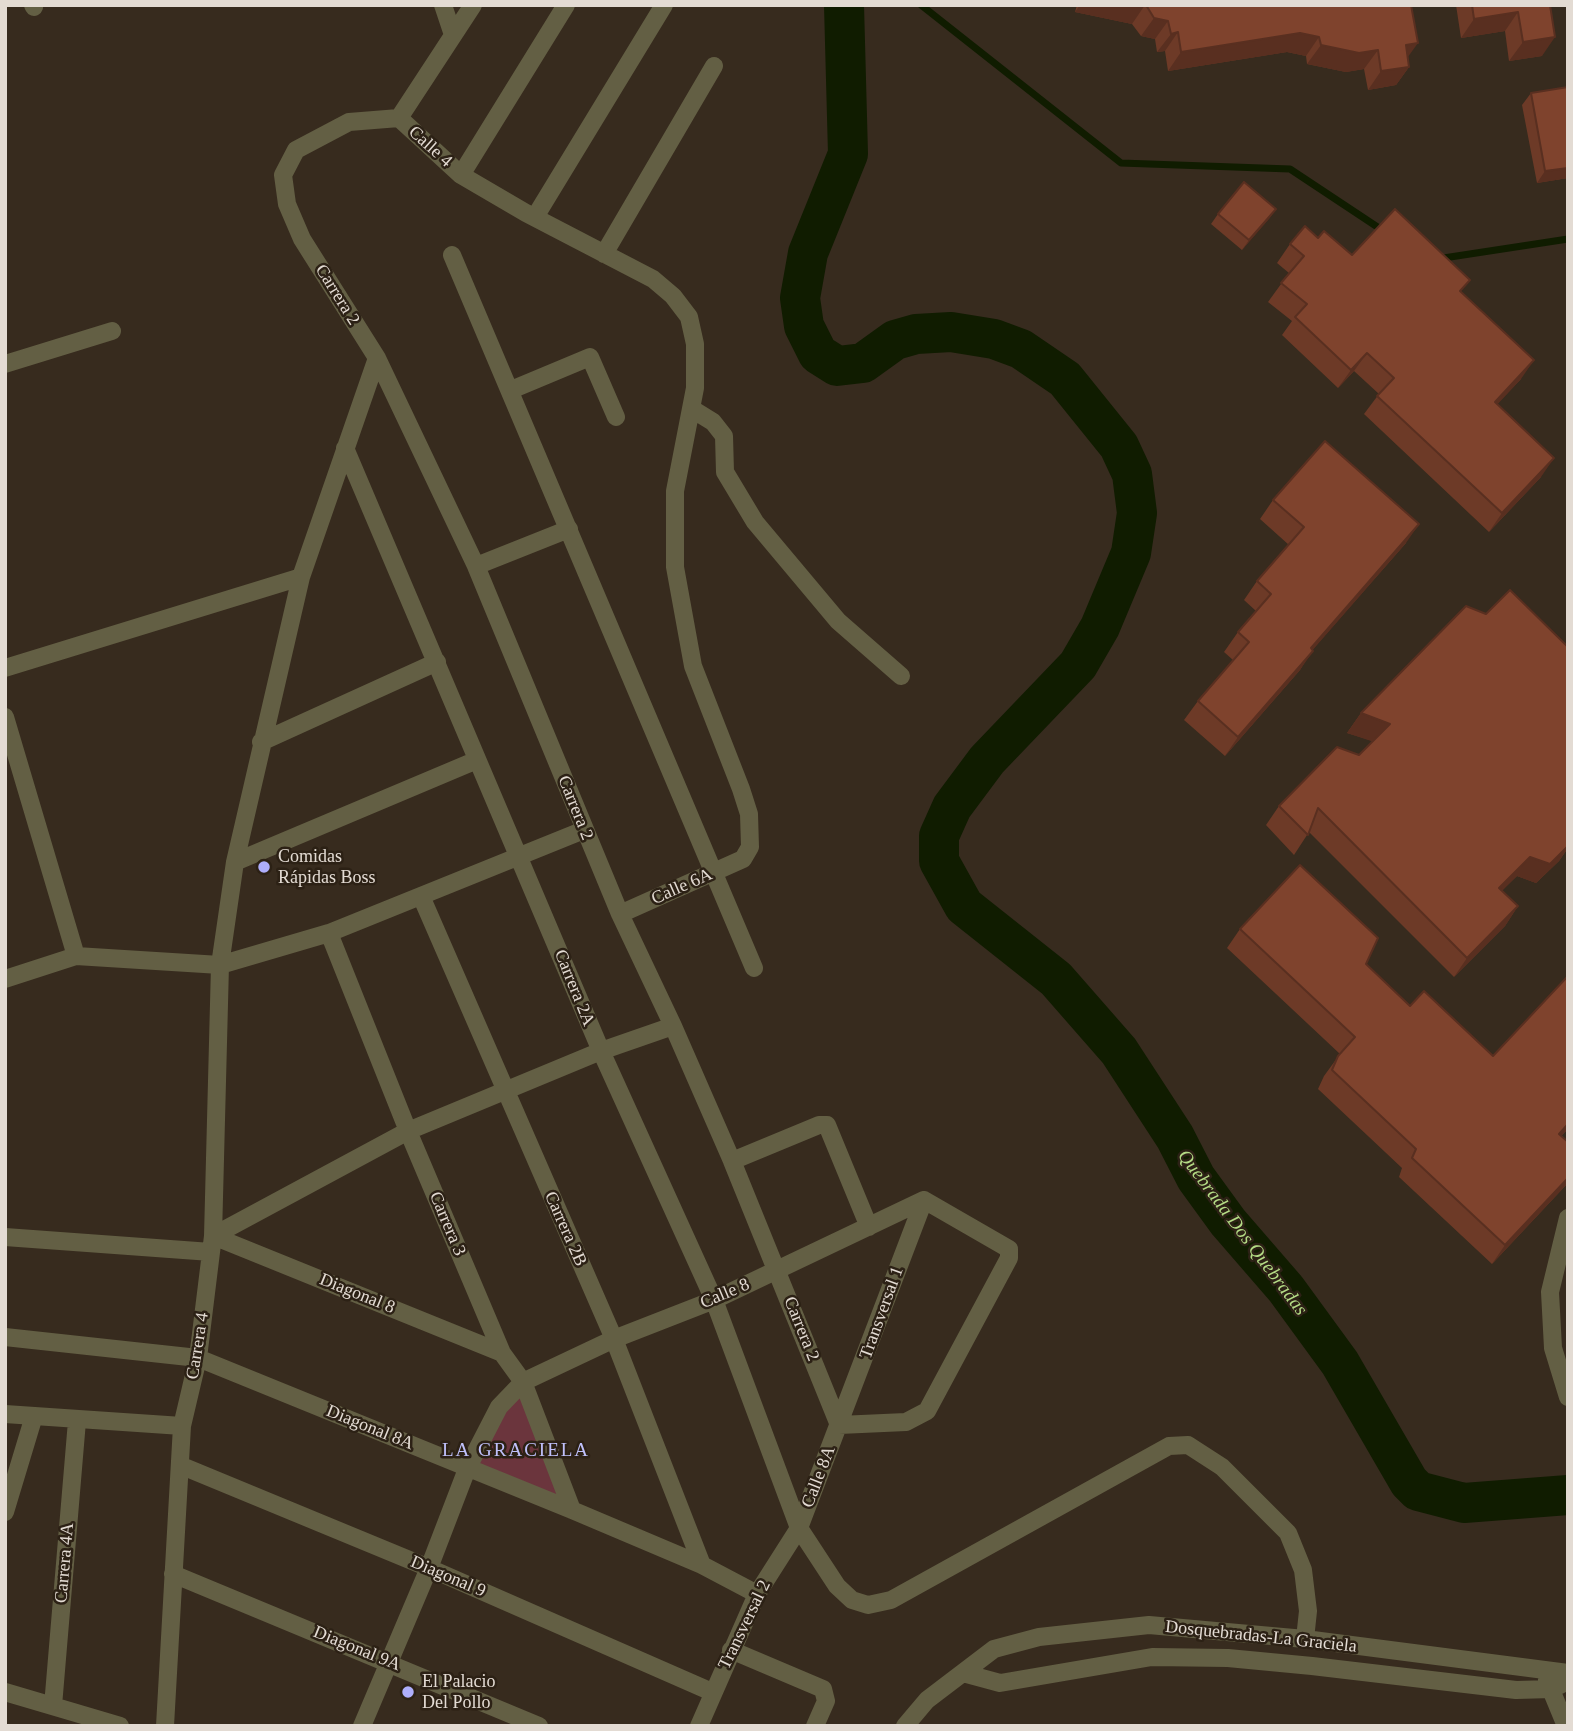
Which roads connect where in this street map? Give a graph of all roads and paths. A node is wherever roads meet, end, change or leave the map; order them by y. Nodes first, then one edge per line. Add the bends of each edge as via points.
1 (443, 5) edge
2 (473, 5) edge
3 (566, 5) edge
4 (664, 5) edge
5 (453, 35) junction
6 (714, 66) dead end
7 (399, 118) junction
8 (461, 175) junction
9 (287, 204) joint
10 (535, 217) junction
11 (604, 254) junction
12 (452, 255) dead end
13 (112, 331) dead end
14 (377, 358) junction
15 (5, 364) edge
16 (511, 390) junction
17 (692, 409) junction
18 (616, 417) dead end
19 (345, 448) junction
20 (569, 529) junction
21 (476, 566) junction
22 (301, 577) junction
23 (437, 662) junction
24 (5, 668) edge
25 (901, 676) dead end
26 (5, 717) edge
27 (261, 742) junction
28 (477, 760) junction
29 (584, 830) junction
30 (520, 857) junction
31 (743, 859) joint
32 (235, 862) junction
33 (713, 872) junction
34 (421, 896) junction
35 (620, 915) junction
36 (329, 933) junction
37 (76, 956) junction
38 (220, 965) junction
39 (754, 968) dead end
40 (5, 979) edge
41 (673, 1026) junction
42 (601, 1051) junction
43 (505, 1092) junction
44 (408, 1131) junction
45 (732, 1161) junction
46 (924, 1200) junction
47 (1568, 1218) edge
48 (869, 1227) junction
49 (5, 1237) edge
50 (212, 1244) junction
51 (778, 1271) junction
52 (714, 1300) junction
53 (5, 1337) edge
54 (614, 1339) junction
55 (502, 1353) junction
56 (198, 1358) junction
57 (523, 1382) junction
58 (1568, 1397) edge
59 (5, 1414) edge
60 (34, 1416) junction
61 (77, 1420) junction
62 (839, 1425) junction
63 (182, 1426) junction
64 (182, 1466) junction
65 (467, 1469) junction
66 (572, 1510) junction
67 (5, 1512) edge
68 (799, 1528) junction
69 (702, 1565) junction
70 (429, 1568) junction
71 (173, 1574) junction
72 (757, 1594) junction
73 (1305, 1639) junction
74 (731, 1650) junction
75 (390, 1662) junction
76 (1541, 1671) junction
77 (963, 1673) junction
78 (1568, 1673) edge
79 (1560, 1685) edge
80 (5, 1692) edge
81 (712, 1692) junction
82 (53, 1706) junction
83 (120, 1726) edge
84 (165, 1726) edge
85 (362, 1726) edge
86 (539, 1726) edge
87 (699, 1726) edge
88 (816, 1726) edge
89 (905, 1726) edge
90 (1566, 1726) edge

1 - 5 street
2 - 5 street
3 - 8 street
4 - 10 street
5 - 7 street
6 - 11 street
7 - 8 street, Calle 4
7 - 9 street, Calle 4 via 349,122 296,150 283,176
8 - 10 street, Calle 4
9 - 14 street, Carrera 2 via 302,239
10 - 11 street, Calle 4
11 - 17 street, Calle 4 via 653,279 689,317 695,344
12 - 16 street
13 - 15 street
14 - 19 street, Carrera 4
14 - 21 street, Carrera 2
16 - 18 street via 590,357
16 - 20 street
17 - 25 street via 713,422 724,436 725,472 755,522 838,621
17 - 31 street, Calle 4 via 675,491 675,568 694,666 749,814 751,847
19 - 22 street, Carrera 4
19 - 23 street, Carrera 2A
20 - 21 street
20 - 33 street
21 - 29 street, Carrera 2
22 - 24 street
22 - 27 street, Carrera 4
23 - 27 street
23 - 28 street, Carrera 2A
26 - 37 street
27 - 32 street, Carrera 4
28 - 30 street, Carrera 2A
28 - 32 street
29 - 30 street
29 - 35 street, Carrera 2
30 - 34 street
30 - 42 street, Carrera 2A
31 - 33 street, Calle 6A
32 - 38 street, Carrera 4
33 - 35 street, Calle 6A
33 - 39 street
34 - 36 street
34 - 43 street, Carrera 2B
35 - 41 street, Carrera 2
36 - 38 street
36 - 44 street, Carrera 3
37 - 38 street
37 - 40 street
38 - 50 street, Carrera 4
41 - 42 street
41 - 45 street, Carrera 2
42 - 43 street
42 - 52 street, Carrera 2A
43 - 44 street
43 - 54 street, Carrera 2B
44 - 50 street
44 - 55 street, Carrera 3
45 - 48 street via 827,1125
45 - 51 street, Carrera 2
46 - 48 street, Calle 8
46 - 62 street, Transversal 1
46 - 62 street via 1009,1249 1009,1258 927,1411 906,1422
47 - 58 street via 1550,1292 1553,1348
48 - 51 street, Calle 8
49 - 50 street, Diagonal 8
50 - 55 street, Diagonal 8
50 - 56 street, Carrera 4
51 - 52 street, Calle 8
51 - 62 street, Carrera 2
52 - 54 street, Calle 8
52 - 68 street, Carrera 2A
53 - 56 street, Diagonal 8A
54 - 57 street, Calle 8
54 - 69 street, Carrera 2B
55 - 57 street, Carrera 3
56 - 63 street, Carrera 4
56 - 65 street, Diagonal 8A
57 - 65 street via 499,1407
57 - 66 street, Carrera 3
59 - 60 street
60 - 61 street
60 - 67 street
61 - 63 street
61 - 82 street, Carrera 4A
62 - 68 street, Calle 8A
63 - 64 street, Carrera 4
64 - 70 street, Diagonal 9
64 - 71 street, Carrera 4
65 - 66 street, Diagonal 8A
65 - 70 street
66 - 69 street, Diagonal 8A
68 - 72 street, Transversal 2
68 - 73 street, Carrera 2A via 837,1586 852,1600 868,1605 891,1600 1169,1446 1188,1445 1222,1467 1288,1532 1303,1570 1308,1612
69 - 72 street, Diagonal 8A
70 - 75 street
70 - 81 street, Diagonal 9
71 - 75 street, Diagonal 9A
71 - 84 street, Carrera 4
72 - 74 street, Transversal 2
73 - 76 street, Dosquebradas-La Graciela
73 - 77 street, Dosquebradas-La Graciela via 1149,1625 1039,1637 994,1649
74 - 81 street, Transversal 2
74 - 88 street via 827,1694
75 - 85 street
75 - 86 street, Diagonal 9A
76 - 78 street, Dosquebradas-La Graciela
76 - 79 street
77 - 79 street, Dosquebradas-La Graciela via 1000,1683 1152,1657 1215,1658 1516,1690
77 - 89 street, Dosquebradas-La Graciela via 927,1700
79 - 90 street
80 - 82 street
81 - 87 street, Transversal 2
82 - 83 street

